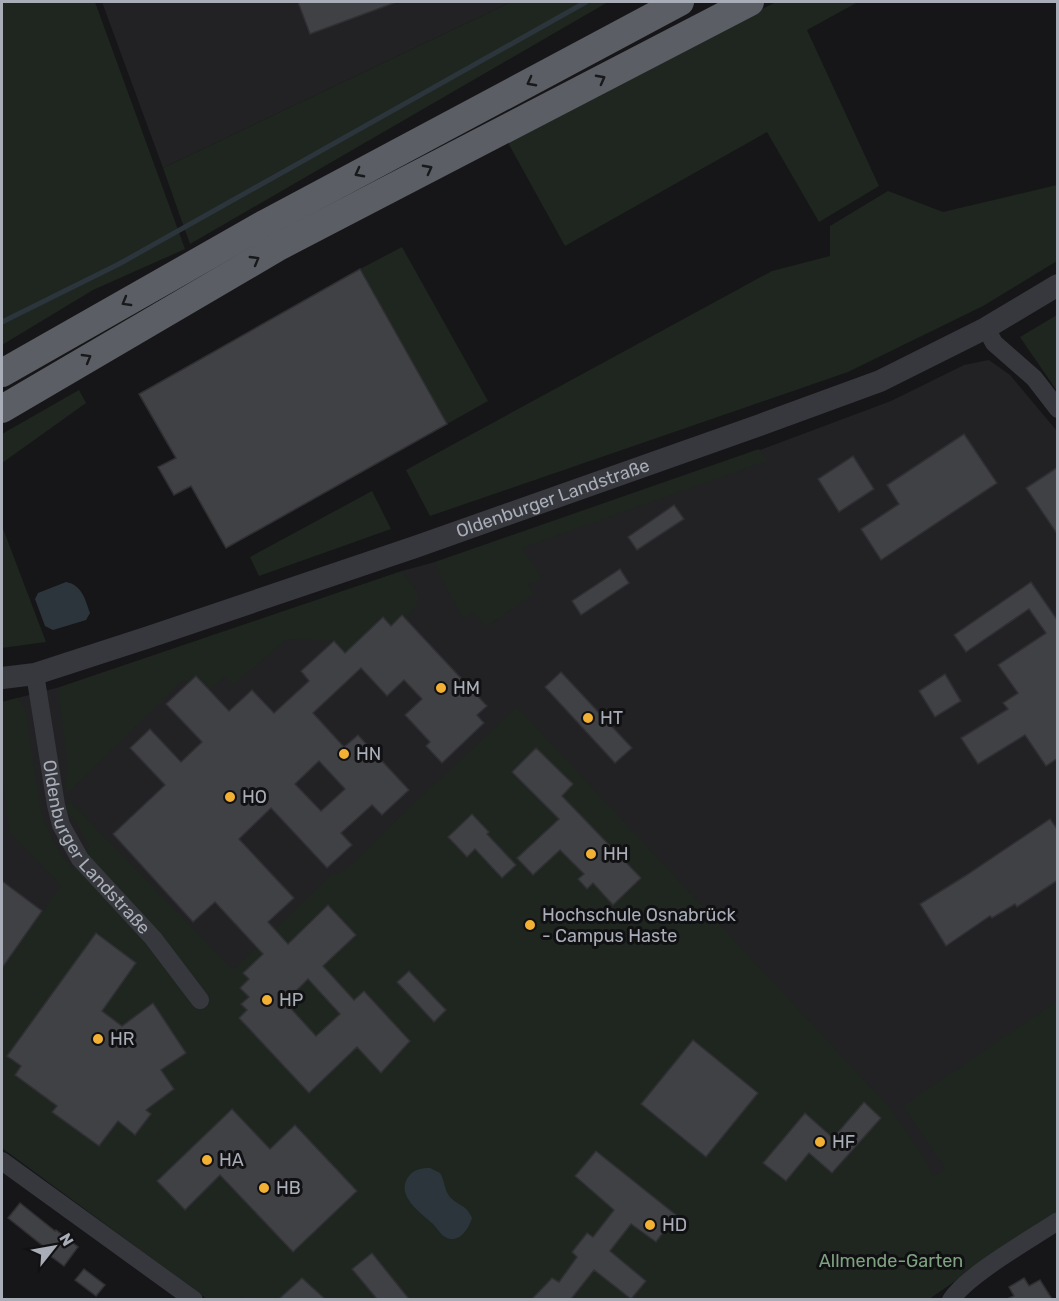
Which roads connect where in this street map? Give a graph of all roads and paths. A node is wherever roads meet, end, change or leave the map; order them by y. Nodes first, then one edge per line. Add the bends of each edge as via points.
1 (680, 2) edge
2 (750, 2) edge
3 (1058, 285) edge
4 (986, 328) junction
5 (2, 373) edge
6 (2, 409) edge
7 (1058, 410) edge
8 (35, 674) junction
9 (2, 678) edge
10 (200, 1000) dead end
11 (2, 1161) edge
12 (1058, 1221) edge
13 (194, 1299) edge
14 (951, 1299) edge

1 -> 5 highway via 266,223
6 -> 2 highway via 280,246
3 - 4 street, Oldenburger Landstraße
4 - 7 street via 994,343 1034,378
4 - 8 street, Oldenburger Landstraße via 880,381 760,425 426,543
8 - 9 street, Oldenburger Landstraße
8 - 10 street, Oldenburger Landstraße via 56,805 69,843 153,938
11 - 13 street
12 - 14 street via 992,1265

